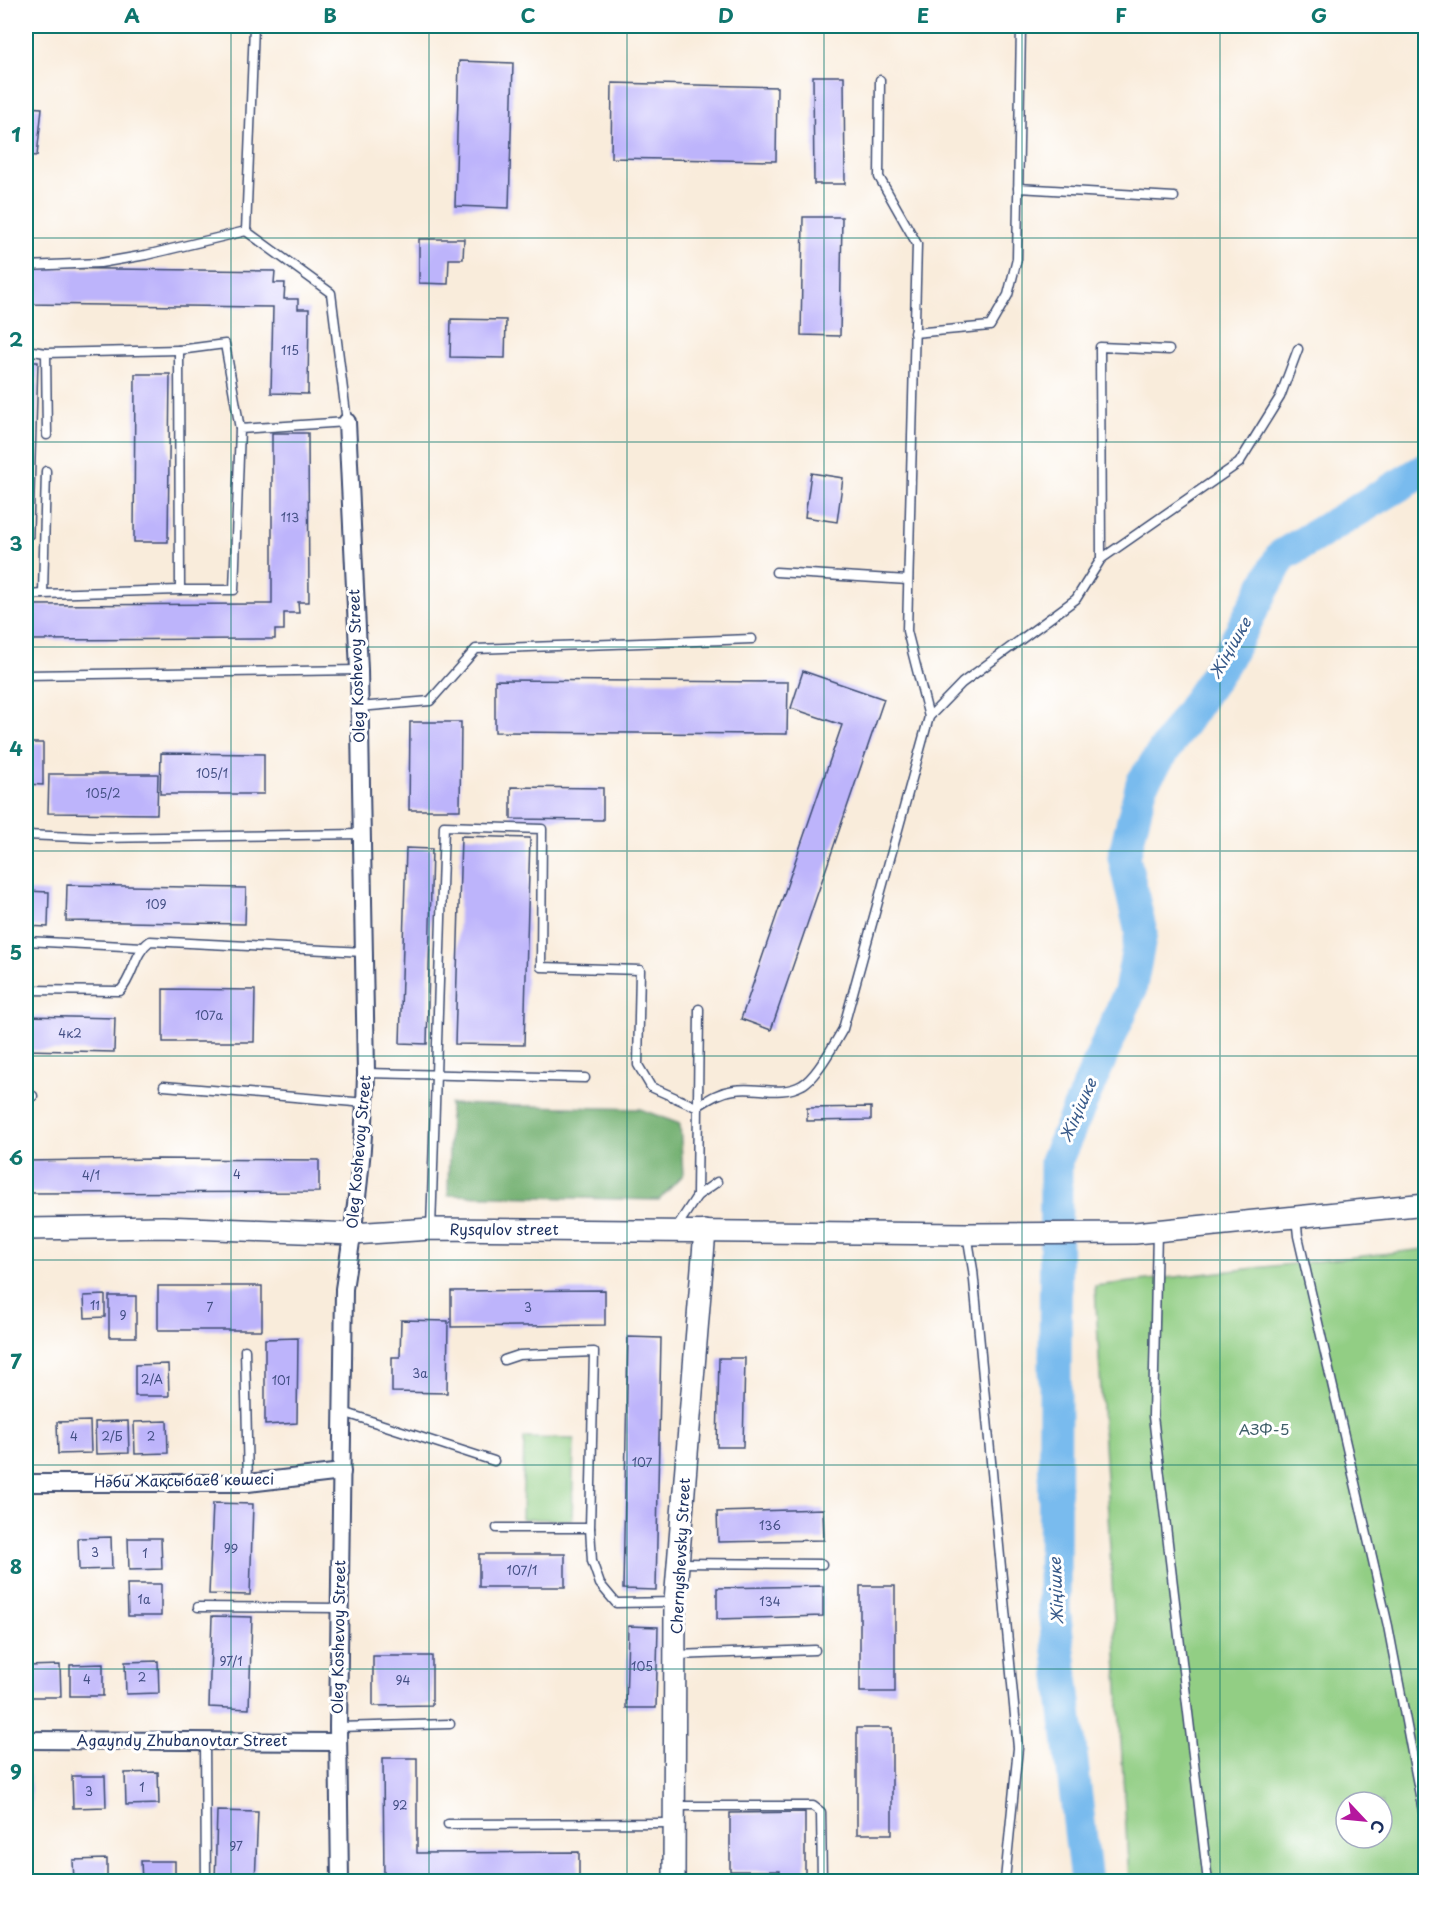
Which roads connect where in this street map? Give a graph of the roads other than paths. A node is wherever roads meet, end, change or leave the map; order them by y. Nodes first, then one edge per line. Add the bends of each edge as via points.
1 (254, 26) edge
2 (1021, 26) edge
3 (880, 80) dead end
4 (1018, 188) junction
5 (1174, 196) dead end
6 (246, 231) junction
7 (26, 266) edge
8 (914, 333) junction
9 (1298, 349) dead end
10 (26, 350) edge
11 (179, 350) junction
12 (1169, 350) dead end
13 (46, 353) junction
14 (347, 422) junction
15 (240, 429) junction
16 (47, 435) dead end
17 (46, 471) dead end
18 (1101, 560) junction
19 (776, 572) dead end
20 (908, 580) junction
21 (180, 590) junction
22 (43, 594) junction
23 (26, 595) edge
24 (752, 639) dead end
25 (359, 670) junction
26 (26, 675) edge
27 (359, 707) junction
28 (929, 717) junction
29 (362, 834) junction
30 (26, 835) edge
31 (26, 941) edge
32 (143, 946) junction
33 (364, 952) junction
34 (26, 990) edge
35 (699, 1009) dead end
36 (366, 1072) junction
37 (436, 1074) junction
38 (585, 1078) dead end
39 (164, 1086) dead end
40 (366, 1103) junction
41 (696, 1107) junction
42 (717, 1182) dead end
43 (697, 1196) junction
44 (1425, 1204) edge
45 (1296, 1217) junction
46 (26, 1229) edge
47 (431, 1229) junction
48 (674, 1231) junction
49 (705, 1231) junction
50 (1157, 1231) junction
51 (353, 1234) junction
52 (975, 1234) junction
53 (244, 1350) dead end
54 (504, 1360) dead end
55 (342, 1412) junction
56 (494, 1461) dead end
57 (342, 1472) junction
58 (248, 1482) junction
59 (26, 1483) edge
60 (497, 1528) dead end
61 (590, 1528) junction
62 (678, 1563) junction
63 (822, 1564) dead end
64 (675, 1602) junction
65 (198, 1607) dead end
66 (340, 1608) junction
67 (815, 1650) dead end
68 (676, 1655) junction
69 (450, 1724) dead end
70 (338, 1735) junction
71 (26, 1740) edge
72 (205, 1741) junction
73 (675, 1815) junction
74 (448, 1824) dead end
75 (1425, 1827) edge
76 (206, 1881) edge
77 (340, 1881) edge
78 (674, 1881) edge
79 (822, 1881) edge
80 (1002, 1881) edge
81 (1208, 1881) edge

1 - 6 lane
2 - 4 lane
3 - 8 lane via 879,177 917,244
4 - 5 lane
4 - 8 lane via 1017,259 1008,294 990,326
6 - 7 lane via 100,263
6 - 14 lane via 331,293
8 - 20 lane
9 - 18 lane via 1280,397 1239,463
10 - 13 lane
11 - 13 lane
11 - 15 lane via 225,344
11 - 21 lane
12 - 18 lane via 1100,347
13 - 16 lane
14 - 15 lane
14 - 25 street, Oleg Koshevoy Street
15 - 21 lane via 234,590
17 - 22 lane
18 - 28 lane via 1076,599 962,683
19 - 20 lane
20 - 28 lane via 907,631
21 - 22 lane
22 - 23 lane
24 - 27 lane via 476,649 430,701
25 - 26 lane
25 - 27 street, Oleg Koshevoy Street
27 - 29 street, Oleg Koshevoy Street
28 - 41 lane via 843,1029 804,1084 780,1092 735,1089 717,1094
29 - 30 lane via 98,838
29 - 33 street, Oleg Koshevoy Street
31 - 32 lane
32 - 33 lane via 150,941
32 - 34 lane via 120,991
33 - 36 street, Oleg Koshevoy Street
35 - 41 lane
36 - 37 lane
36 - 40 street, Oleg Koshevoy Street
37 - 38 lane
37 - 41 lane via 444,826 542,829 541,967 640,970 638,1065 651,1087
37 - 47 lane
39 - 40 lane
40 - 51 street, Oleg Koshevoy Street
41 - 43 lane
42 - 43 lane
43 - 48 lane
44 - 45 street, Rysqulov street
45 - 50 street, Rysqulov street
45 - 75 lane via 1388,1626
46 - 51 street, Rysqulov street via 163,1227
47 - 48 street, Rysqulov street
47 - 51 street, Rysqulov street
48 - 49 street, Rysqulov street
49 - 52 street, Rysqulov street
49 - 62 street, Chernyshevsky Street
50 - 52 street, Rysqulov street
50 - 81 lane via 1153,1416
51 - 55 street, Oleg Koshevoy Street via 344,1289
52 - 80 lane via 973,1270 1018,1748
53 - 58 lane
54 - 61 lane via 519,1355 594,1352
55 - 56 lane
55 - 57 street, Oleg Koshevoy Street
57 - 58 street, Нәби Жақсыбаев көшесі
57 - 66 street, Oleg Koshevoy Street
58 - 59 street, Нәби Жақсыбаев көшесі
60 - 61 lane
61 - 64 lane via 592,1561 600,1584 616,1603
62 - 63 lane
62 - 64 street, Chernyshevsky Street
64 - 68 street, Chernyshevsky Street
65 - 66 lane
66 - 70 street, Oleg Koshevoy Street
67 - 68 lane
68 - 73 street, Chernyshevsky Street
69 - 70 lane
70 - 72 street, Agayndy Zhubanovtar Street
70 - 77 street, Oleg Koshevoy Street
71 - 72 street, Agayndy Zhubanovtar Street
72 - 76 lane
73 - 74 lane
73 - 78 street, Chernyshevsky Street
73 - 79 lane via 813,1806 821,1812

